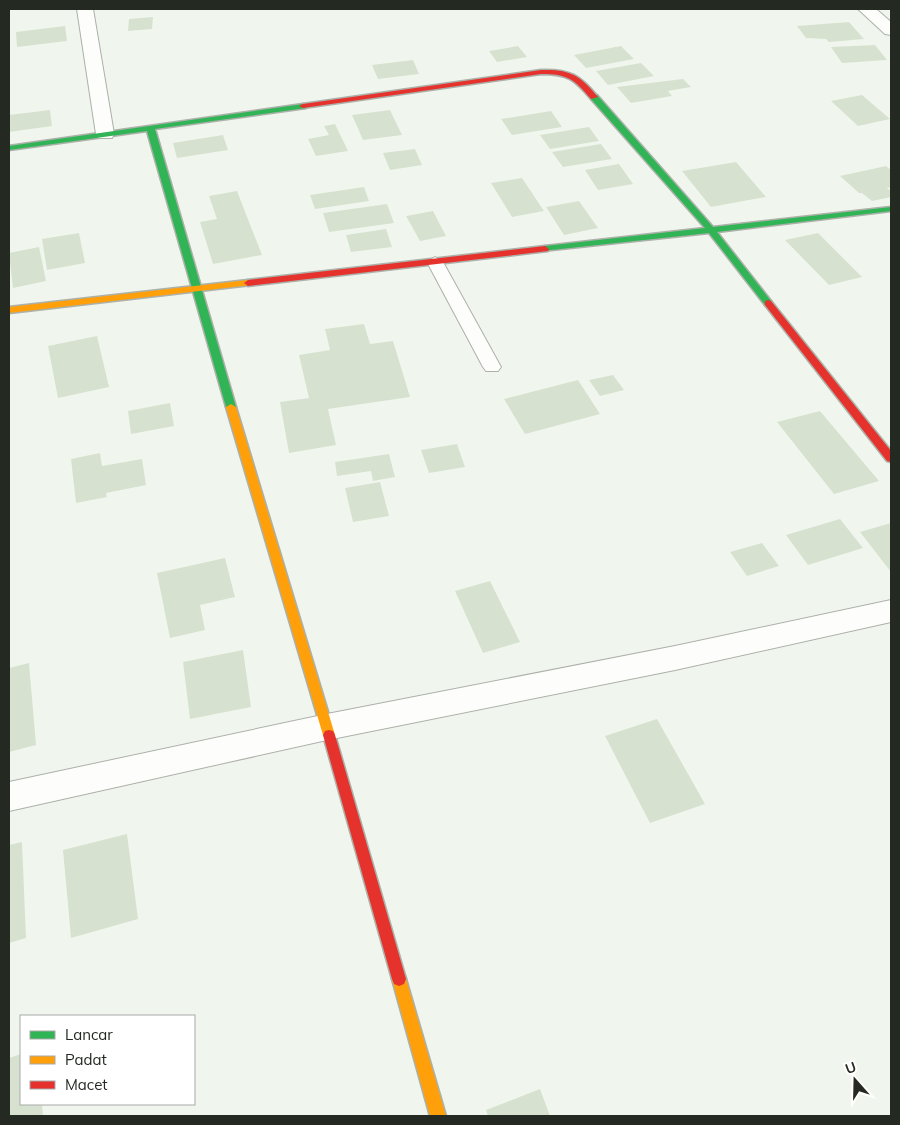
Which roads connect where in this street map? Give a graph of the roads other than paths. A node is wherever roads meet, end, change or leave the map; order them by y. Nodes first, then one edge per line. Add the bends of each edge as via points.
1 (85, 9) edge
2 (866, 9) edge
3 (891, 30) edge
4 (150, 127) junction
5 (105, 134) junction
6 (9, 148) edge
7 (891, 209) edge
8 (711, 230) junction
9 (435, 262) junction
10 (195, 287) junction
11 (9, 310) edge
12 (492, 367) dead end
13 (891, 458) edge
14 (891, 611) edge
15 (327, 727) junction
16 (9, 797) edge
17 (438, 1116) edge

1 - 5 street
2 - 3 street
4 - 5 street
4 - 8 street via 564,71 578,79
4 - 10 street
5 - 6 street
7 - 8 street
8 - 9 street
8 - 13 street
9 - 10 street
9 - 12 lane
10 - 11 street
10 - 15 street
14 - 15 street via 666,660
15 - 16 street
15 - 17 street

